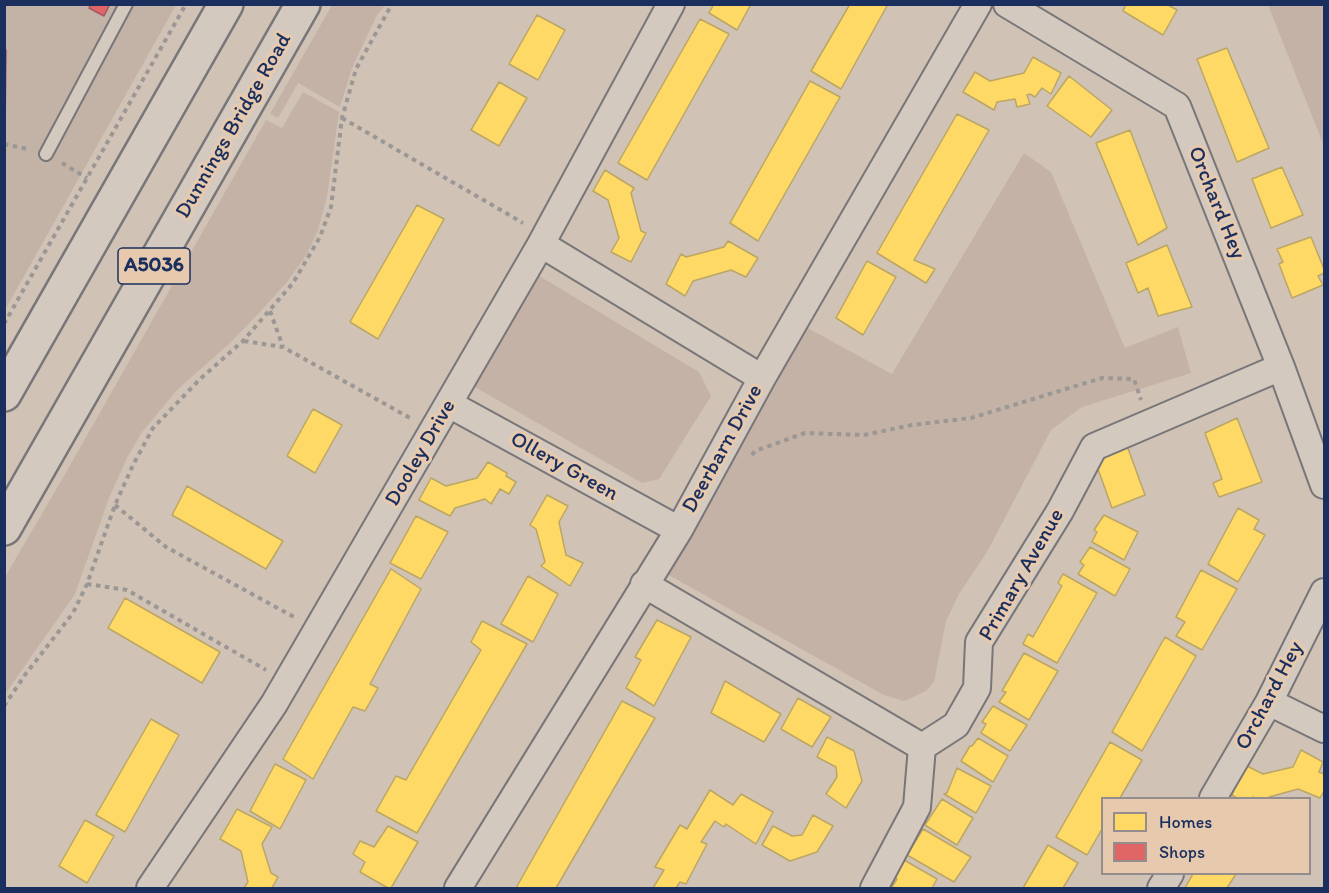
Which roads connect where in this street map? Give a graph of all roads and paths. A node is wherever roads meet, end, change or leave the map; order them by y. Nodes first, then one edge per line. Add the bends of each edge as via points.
1 (126, 4) edge
2 (186, 4) edge
3 (226, 4) edge
4 (303, 4) edge
5 (392, 4) edge
6 (671, 4) edge
7 (978, 4) edge
8 (1007, 4) edge
9 (342, 118) junction
10 (46, 154) dead end
11 (543, 240) junction
12 (270, 310) junction
13 (4, 324) edge
14 (243, 341) junction
15 (283, 347) junction
16 (1281, 367) junction
17 (762, 378) junction
18 (4, 394) edge
19 (449, 404) junction
20 (1151, 423) junction
21 (433, 431) junction
22 (713, 467) junction
23 (1324, 485) edge
24 (115, 505) junction
25 (4, 528) edge
26 (679, 530) junction
27 (87, 584) junction
28 (644, 584) junction
29 (1324, 592) edge
30 (318, 630) junction
31 (287, 682) junction
32 (1269, 702) junction
33 (4, 706) edge
34 (1324, 729) edge
35 (922, 747) junction
36 (1214, 797) edge
37 (1169, 875) edge
38 (150, 888) edge
39 (458, 888) edge
40 (874, 888) edge
41 (1161, 888) edge

1 - 10 lane
2 - 13 path
3 - 18 highway, A5036
4 - 25 highway, Dunnings Bridge Road / A5036
5 - 9 path via 356,69
6 - 11 street, Dooley Drive
7 - 17 street, Deerbarn Drive
8 - 16 street, Orchard Hey via 1177,106
9 - 11 path
9 - 12 path via 331,207 320,237 293,283
11 - 17 street
11 - 19 street, Dooley Drive
12 - 14 path
12 - 15 path
14 - 15 path
14 - 24 path via 153,428
15 - 21 path
16 - 20 street, Primary Avenue
16 - 23 street, Orchard Hey
17 - 22 street, Deerbarn Drive
19 - 21 street, Dooley Drive
19 - 26 street, Ollery Green
20 - 22 path via 1134,379 1102,378 971,418 864,435 805,433 755,451 730,475
20 - 35 street, Primary Avenue via 1094,447 1060,512 980,642 977,688 956,724
21 - 30 street, Dooley Drive
22 - 26 street, Deerbarn Drive
24 - 27 path
24 - 30 path via 166,547
26 - 28 street, Deerbarn Drive
27 - 31 path via 127,590
27 - 33 path via 73,613
28 - 35 street
28 - 39 street, Deerbarn Drive
29 - 32 street, Orchard Hey
30 - 31 street, Dooley Drive
31 - 38 street, Dooley Drive
32 - 34 street
32 - 36 street, Orchard Hey
35 - 40 street via 917,807
37 - 41 street

